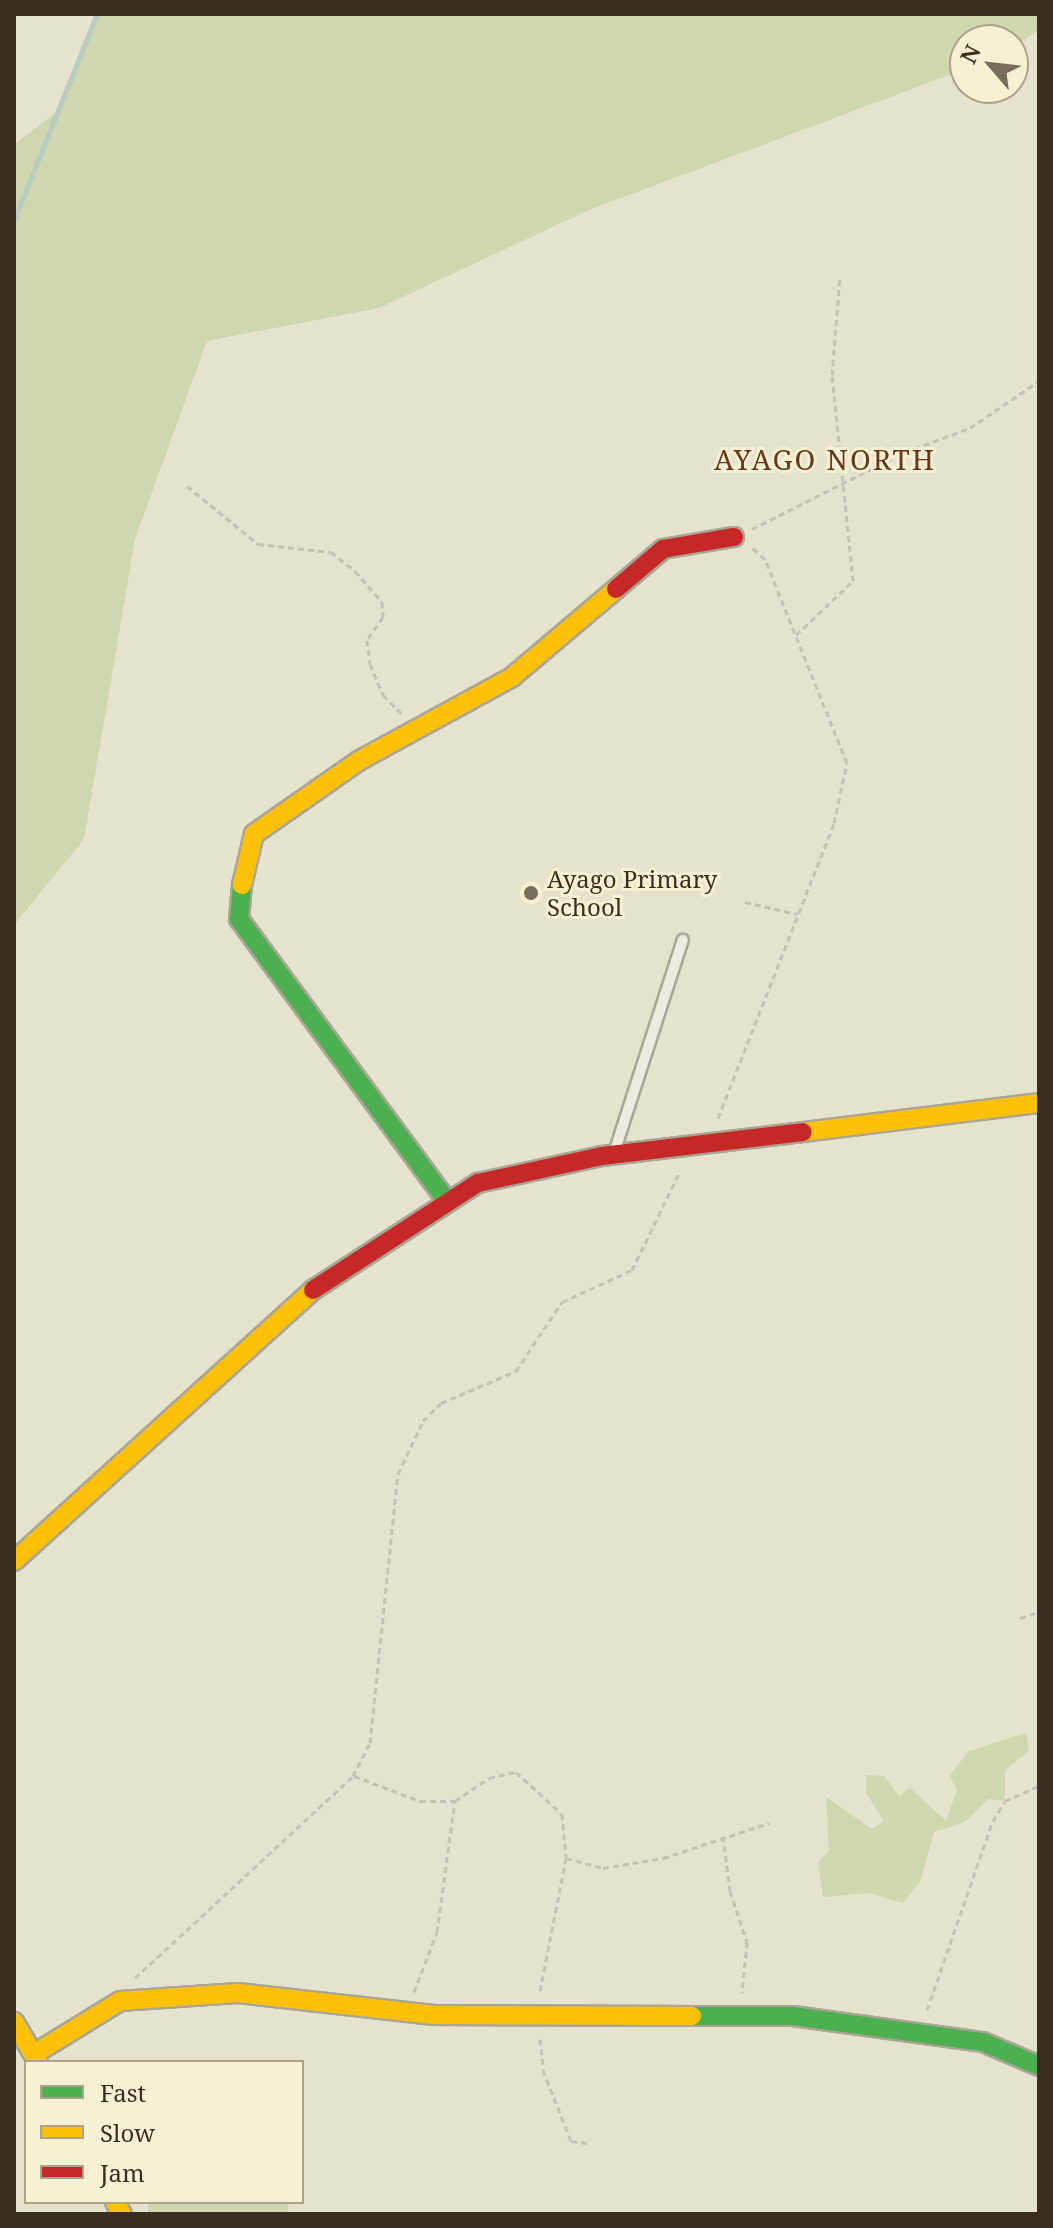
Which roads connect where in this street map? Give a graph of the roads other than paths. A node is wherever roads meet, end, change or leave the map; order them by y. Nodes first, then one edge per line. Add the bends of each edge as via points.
1 (734, 537) road end
2 (683, 940) dead end
3 (1039, 1103) edge
4 (613, 1155) junction
5 (446, 1200) junction
6 (14, 1561) edge
7 (14, 2022) edge
8 (36, 2058) edge
9 (1039, 2066) edge

1 - 5 street via 663,549 512,677 413,725 254,834 235,903 239,919
2 - 4 lane
3 - 4 street
4 - 5 street via 523,1169
5 - 6 street via 336,1269
7 - 8 street
8 - 9 street via 120,2001 238,1993 406,2012 737,2016 921,2029 983,2042

